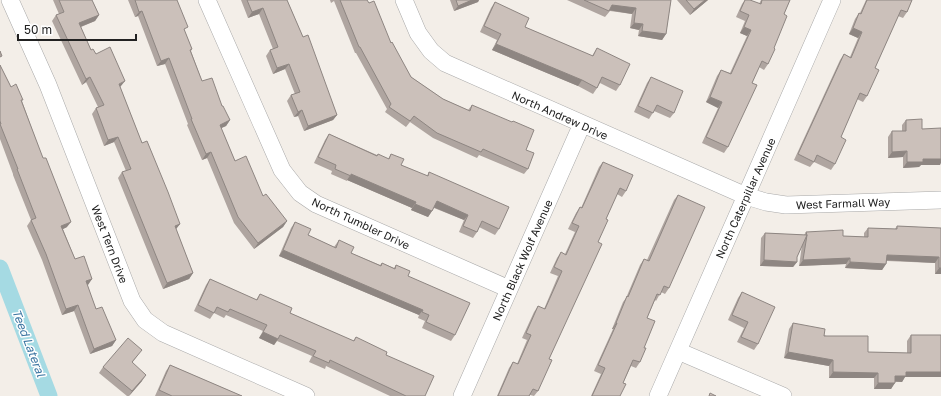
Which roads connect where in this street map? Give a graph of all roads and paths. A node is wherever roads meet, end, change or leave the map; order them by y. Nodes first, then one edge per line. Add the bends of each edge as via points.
1 (10, 0) edge
2 (207, 0) edge
3 (404, 0) edge
4 (832, 0) edge
5 (582, 124) junction
6 (746, 196) junction
7 (941, 200) edge
8 (509, 289) junction
9 (678, 351) junction
10 (306, 396) edge
11 (462, 396) edge
12 (658, 396) edge
13 (782, 396) edge

1 - 10 street, West Tern Drive via 48,85 132,301 145,320 163,333
2 - 8 street, North Tumbler Drive via 282,170 300,193 316,204
3 - 5 street, North Andrew Drive via 418,33 431,51 445,63
4 - 6 street, North Caterpillar Avenue
5 - 6 street, North Andrew Drive
5 - 8 street, North Black Wolf Avenue
6 - 7 street, West Farmall Way via 786,204
6 - 9 street, North Caterpillar Avenue
8 - 11 street, North Black Wolf Avenue
9 - 12 street, North Caterpillar Avenue
9 - 13 street

